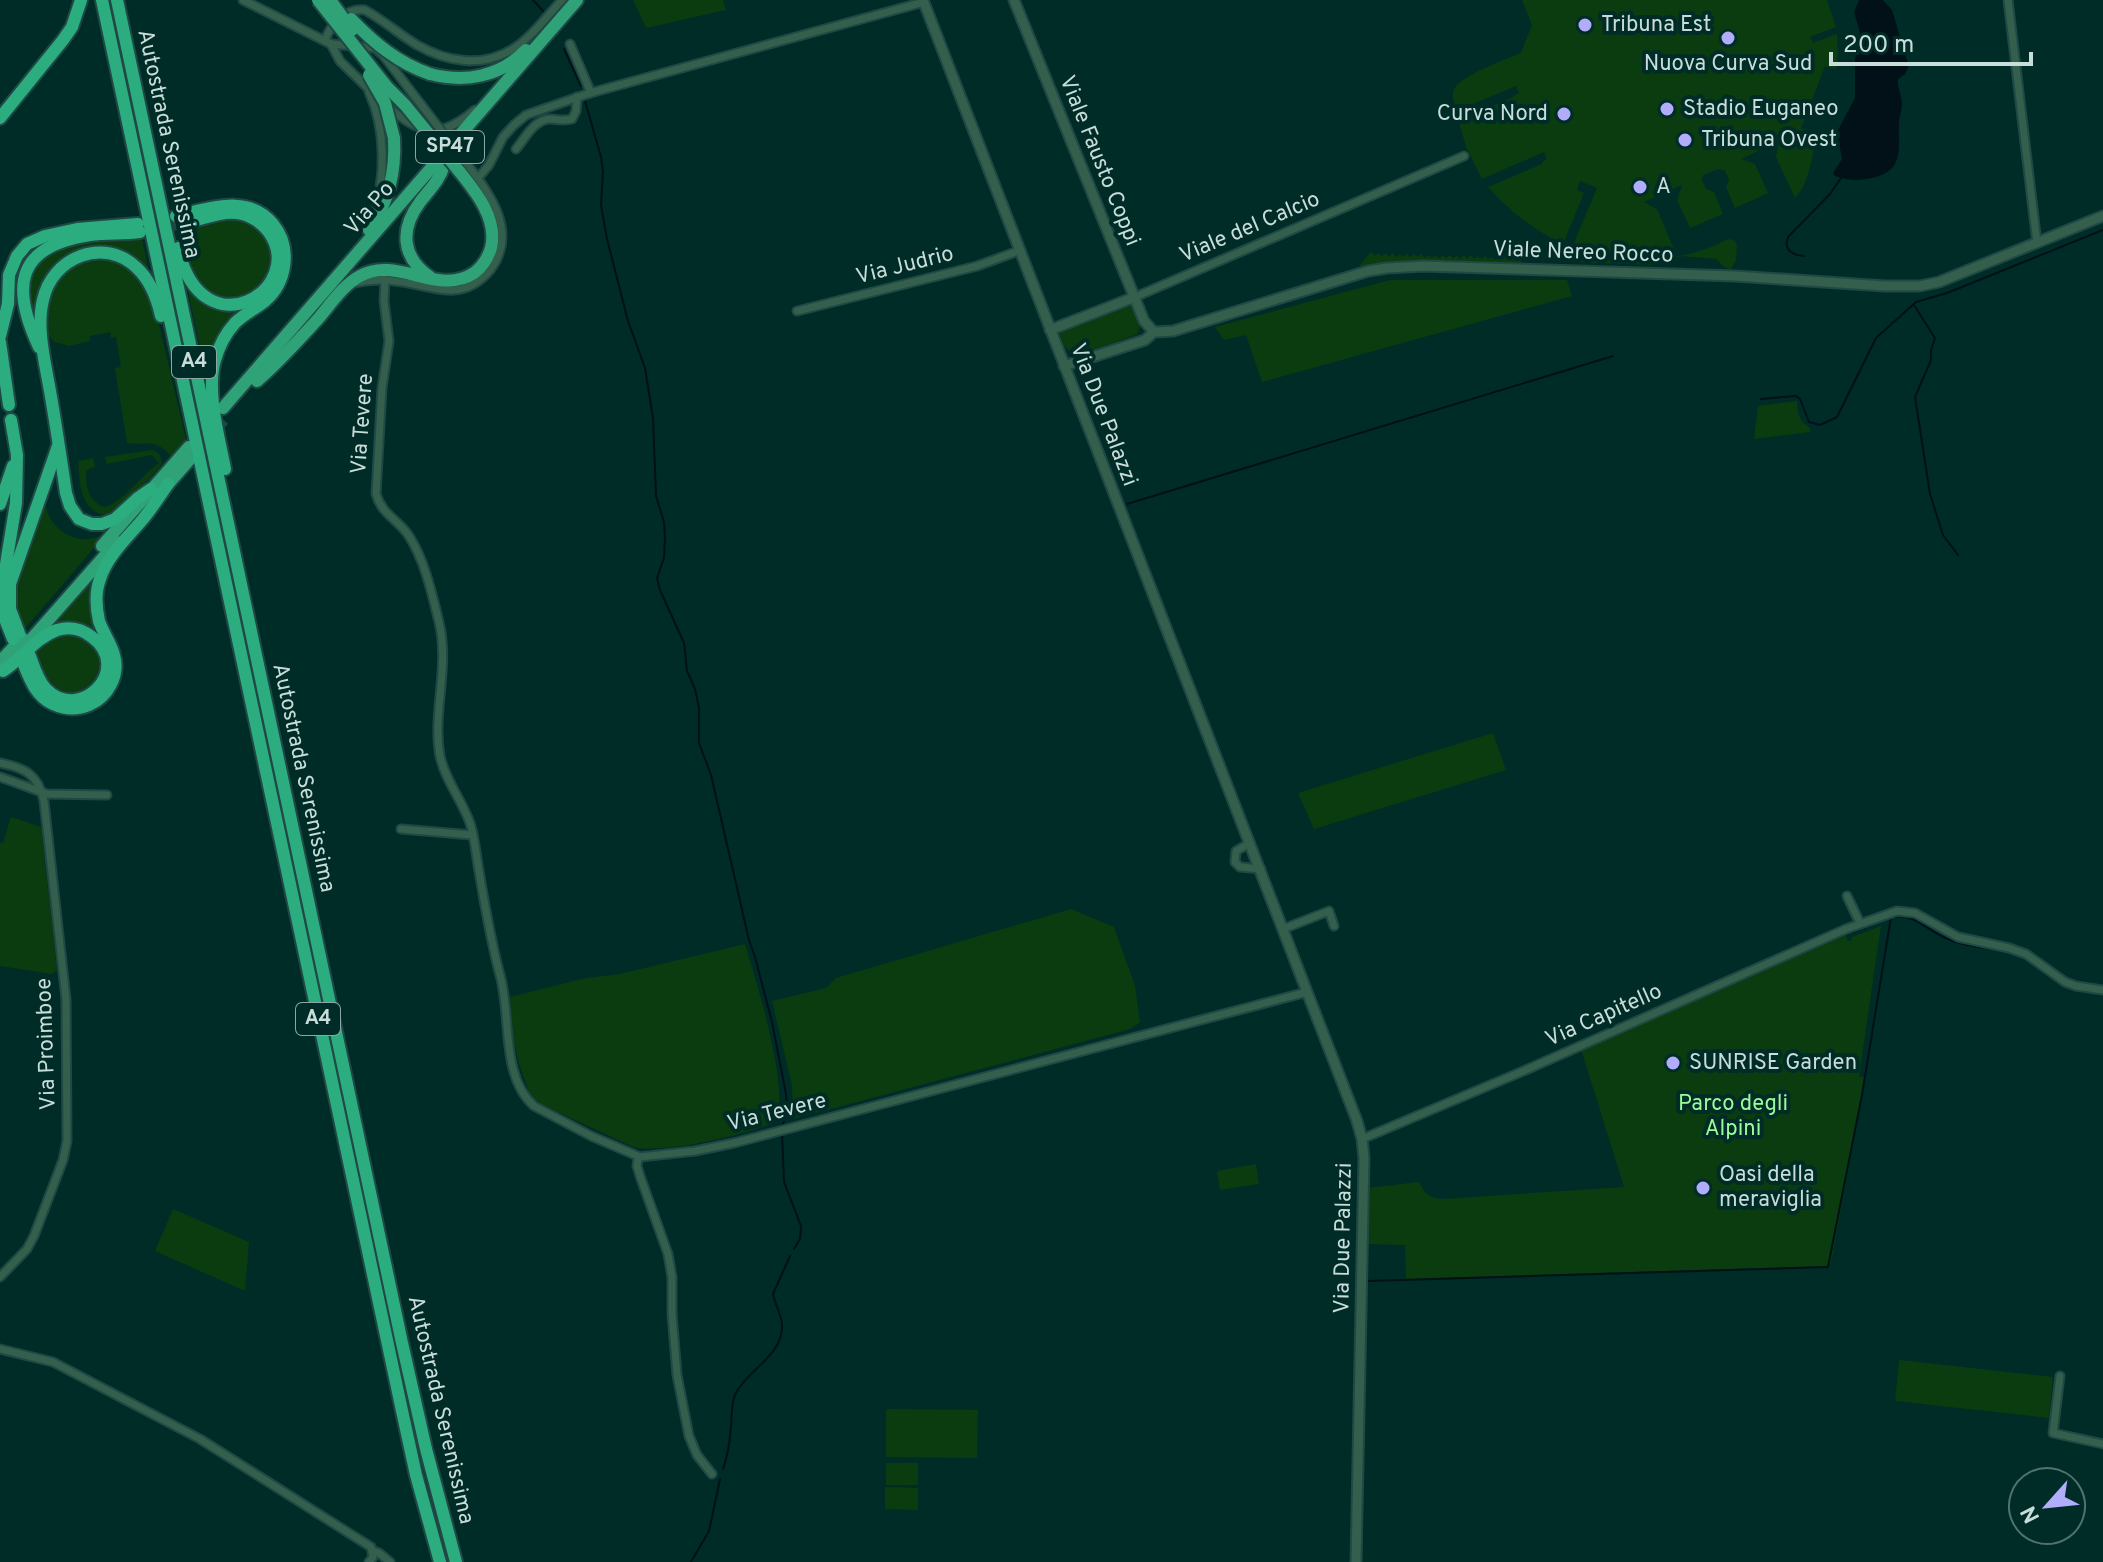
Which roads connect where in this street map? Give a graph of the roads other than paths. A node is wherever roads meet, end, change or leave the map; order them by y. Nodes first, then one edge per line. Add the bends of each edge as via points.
1 (81, 0) edge
2 (102, 0) edge
3 (117, 0) edge
4 (243, 0) edge
5 (318, 0) edge
6 (332, 0) edge
7 (562, 0) edge
8 (577, 0) edge
9 (587, 0) edge
10 (1014, 0) edge
11 (2008, 0) edge
12 (924, 1) edge
13 (328, 43) junction
14 (570, 44) dead end
15 (366, 86) junction
16 (501, 89) junction
17 (591, 93) junction
18 (577, 97) junction
19 (405, 104) junction
20 (0, 118) edge
21 (142, 118) junction
22 (459, 148) dead end
23 (516, 149) dead end
24 (1464, 156) dead end
25 (462, 167) junction
26 (478, 178) junction
27 (2103, 216) edge
28 (367, 232) junction
29 (2037, 243) junction
30 (1021, 250) junction
31 (385, 279) junction
32 (433, 279) junction
33 (349, 285) junction
34 (322, 294) junction
35 (1135, 297) junction
36 (797, 311) dead end
37 (1050, 330) junction
38 (1154, 332) junction
39 (0, 336) edge
40 (0, 342) edge
41 (44, 357) junction
42 (1064, 366) junction
43 (181, 372) junction
44 (257, 381) junction
45 (9, 405) dead end
46 (11, 420) dead end
47 (59, 444) junction
48 (17, 455) junction
49 (168, 484) junction
50 (151, 489) junction
51 (0, 504) edge
52 (246, 605) junction
53 (1, 669) edge
54 (0, 763) edge
55 (0, 777) edge
56 (42, 793) junction
57 (107, 795) dead end
58 (401, 829) dead end
59 (472, 835) junction
60 (1250, 843) junction
61 (1261, 869) junction
62 (1847, 896) dead end
63 (1860, 923) junction
64 (1334, 926) dead end
65 (1283, 929) junction
66 (2103, 990) edge
67 (1307, 992) junction
68 (1362, 1139) junction
69 (638, 1157) junction
70 (0, 1277) edge
71 (0, 1349) edge
72 (2060, 1376) dead end
73 (2103, 1444) edge
74 (712, 1474) dead end
75 (373, 1551) junction
76 (369, 1562) edge
77 (390, 1562) edge
78 (440, 1562) edge
79 (456, 1562) edge
80 (1356, 1562) edge

1 - 20 highway via 72,27
2 - 43 highway, Autostrada Serenissima / A4
3 - 21 highway, Autostrada Serenissima / A4
4 - 13 street
5 - 19 highway, bridge
5 - 28 highway, bridge via 377,88 394,138 391,186
6 - 8 highway, bridge via 403,63 456,79 497,70 521,55
6 - 19 highway, bridge
7 - 13 street via 514,49 482,61 441,57 365,10 342,16 329,30
8 - 16 highway, Via Po / SP47
9 - 22 highway, SP47
10 - 35 street, Viale Fausto Coppi
11 - 29 street
12 - 17 street
12 - 30 street, Via Due Palazzi
13 - 15 street
13 - 25 street, bridge via 375,48 383,55
14 - 17 street
15 - 16 street via 408,123 431,131 456,124
15 - 28 street via 378,116 382,167
16 - 34 highway, Via Po / SP47
17 - 18 street
18 - 23 street via 572,119 538,122
18 - 26 street via 526,115 503,137
19 - 25 highway, bridge
21 - 52 highway, Autostrada Serenissima / A4
21 - 52 highway, A4 via 163,175 181,259 199,293 230,305 254,299 272,278 277,254 271,235 250,217 235,213 177,220 227,205 246,206 275,226 285,253 279,283 230,330 213,370
24 - 35 street, Viale del Calcio
25 - 26 street
25 - 32 highway via 488,217 491,248 484,263 468,276
26 - 31 street via 494,203 503,234 501,251 485,275 455,290
27 - 29 street, Viale Nereo Rocco
28 - 34 highway
29 - 38 street, Viale Nereo Rocco via 1920,286 1387,268 1173,331
30 - 36 street, Via Judrio
30 - 37 street, Via Due Palazzi
31 - 33 street
31 - 59 street, Via Tevere via 389,341 376,494 385,513 410,538 440,626 441,759
32 - 33 highway via 380,270 360,275
32 - 44 highway, Via Po / SP47 via 413,261 406,234 414,210 444,165
33 - 44 highway
34 - 44 highway, Via Po / SP47 via 224,413
35 - 37 street, Viale del Calcio
35 - 38 street, Viale Fausto Coppi
37 - 42 street, Via Due Palazzi
38 - 42 street, Viale Nereo Rocco via 1145,340
39 - 41 highway via 9,275 27,244 77,229 139,228 83,237 36,256 23,283 24,303
40 - 45 highway
41 - 43 highway via 41,308 54,275 75,258 105,252 137,267 151,286
41 - 47 highway
42 - 60 street, Via Due Palazzi
43 - 78 highway, Autostrada Serenissima / A4 via 416,1475
46 - 48 highway
47 - 48 highway via 10,584 16,636 3,614 1,595 16,503
47 - 50 highway via 67,499 85,522 109,523
48 - 51 highway
49 - 50 highway via 189,453
49 - 53 highway
49 - 53 highway via 99,581 97,611 116,662 106,692 87,706 73,708 58,706 37,692 26,658 47,690 68,700 96,691 105,678 107,660 100,644 67,628 39,640
50 - 53 highway
52 - 79 highway, Autostrada Serenissima / A4 via 402,1343
54 - 56 street via 25,771
55 - 56 street
56 - 57 street
56 - 70 street, Via Proimboe via 66,999 67,1141 34,1236
58 - 59 street
59 - 69 street, Via Tevere via 518,1082 534,1106
60 - 61 street, Via Due Palazzi
60 - 61 street via 1236,851 1235,862
61 - 65 street, Via Due Palazzi
62 - 63 street
63 - 66 street, Via Capitello via 1897,911 1915,913 1958,937 2026,954 2065,982
63 - 68 street, Via Capitello
64 - 65 street via 1329,911
65 - 67 street, Via Due Palazzi
67 - 68 street, Via Due Palazzi
67 - 69 street, Via Tevere via 734,1143
68 - 80 street, Via Due Palazzi
69 - 74 street via 668,1254 677,1375 689,1436
71 - 75 street via 53,1362 200,1439
72 - 73 street via 2053,1433
75 - 76 street
75 - 77 street

